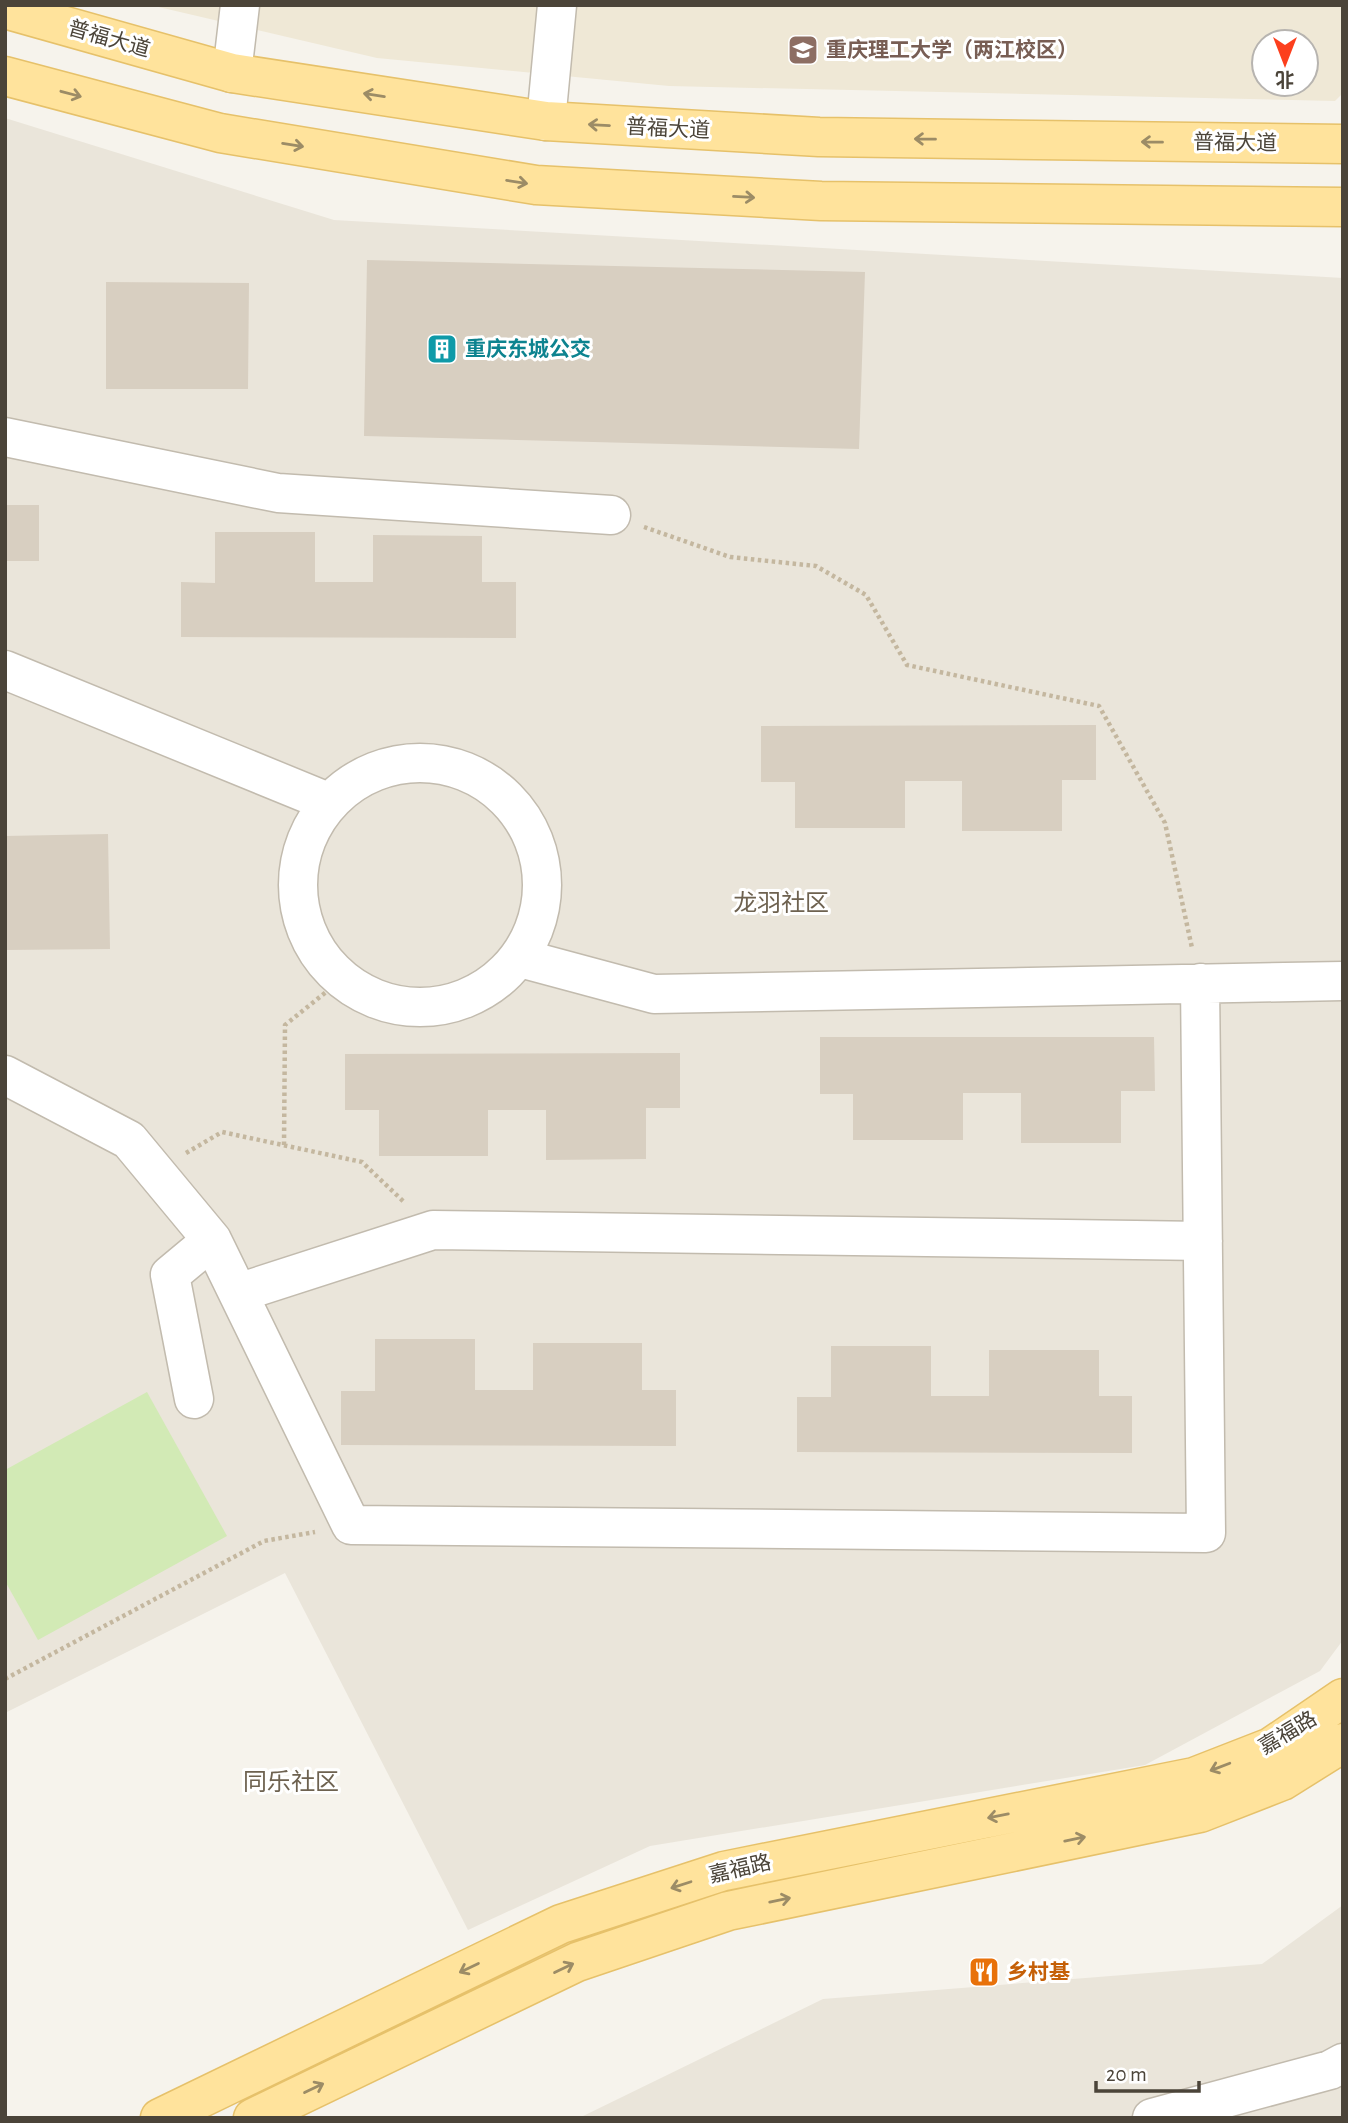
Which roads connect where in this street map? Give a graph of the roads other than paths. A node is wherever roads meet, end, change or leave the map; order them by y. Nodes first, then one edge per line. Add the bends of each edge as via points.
1 (240, 5) edge
2 (557, 5) edge
3 (5, 9) edge
4 (232, 73) junction
5 (5, 76) edge
6 (546, 121) junction
7 (1343, 144) edge
8 (1343, 207) edge
9 (5, 437) edge
10 (611, 515) road end
11 (5, 670) edge
12 (328, 802) junction
13 (520, 958) junction
14 (1343, 981) edge
15 (1200, 983) junction
16 (5, 1075) edge
17 (212, 1240) junction
18 (1203, 1241) junction
19 (238, 1293) junction
20 (194, 1399) dead end
21 (1343, 1698) edge
22 (1343, 1743) edge
23 (1343, 2063) edge
24 (160, 2118) edge
25 (253, 2118) edge
26 (1152, 2118) edge

1 - 4 street
2 - 6 street
3 - 4 main road, 普福大道
6 -> 4 main road, 普福大道
5 -> 8 main road via 220,133 536,185 821,201
7 -> 6 main road, 普福大道 via 819,137
9 - 10 street via 278,493
11 - 12 street
12 - 13 street via 360,777 400,764 441,764 480,778 513,804 535,839 544,880 538,921
12 - 13 street via 306,836 296,875 299,915 315,951 341,981 376,1000 415,1008 455,1003 491,986
13 - 15 street via 654,994
14 - 15 street
15 - 18 street
16 - 17 street via 129,1140
17 - 19 street
17 - 20 street via 170,1275
18 - 19 street via 433,1230
18 - 19 street via 1206,1533 351,1525
21 -> 24 main road, 嘉福路 via 1271,1747 1194,1777 724,1871 561,1924
25 -> 22 main road, 嘉福路 via 577,1962 728,1911 1200,1813 1282,1782
23 - 26 street

